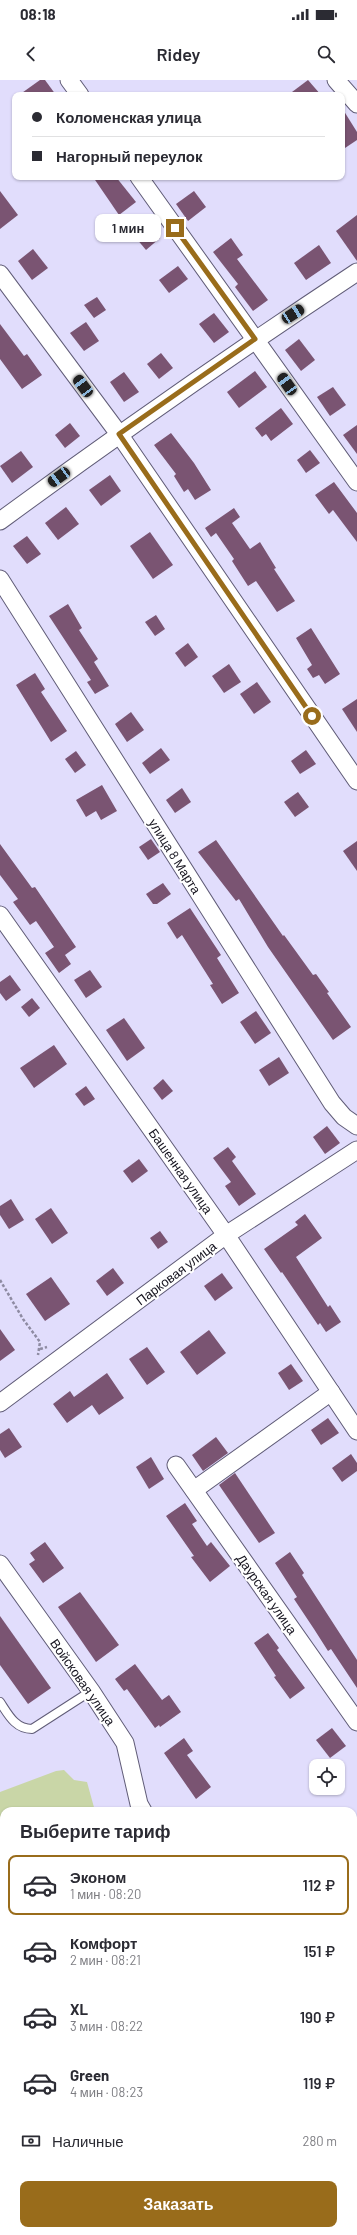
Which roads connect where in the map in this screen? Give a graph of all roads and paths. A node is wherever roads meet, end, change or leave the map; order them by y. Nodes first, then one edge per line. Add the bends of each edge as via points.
1 (69, 80) edge
2 (336, 80) edge
3 (78, 92) edge
4 (357, 104) edge
5 (141, 180) edge
6 (357, 272) edge
7 (0, 274) edge
8 (255, 339) junction
9 (119, 434) junction
10 (357, 482) edge
11 (0, 521) edge
12 (0, 580) edge
13 (357, 781) edge
14 (0, 915) edge
15 (357, 1126) edge
16 (357, 1150) edge
17 (226, 1235) junction
18 (0, 1280) edge
19 (37, 1357) dead end
20 (331, 1392) junction
21 (0, 1403) edge
22 (357, 1431) edge
23 (176, 1465) dead end
24 (194, 1490) junction
25 (0, 1564) edge
26 (91, 1691) junction
27 (0, 1702) edge
28 (357, 1722) edge
29 (141, 1807) edge

1 - 3 street
2 - 4 street
5 - 8 street
6 - 8 street
7 - 9 street
8 - 9 street
8 - 10 street
9 - 11 street
9 - 13 street
12 - 15 street, улица 8 Марта via 332,1102 344,1117
14 - 17 street, Башенная улица
16 - 17 street, Парковая улица
17 - 20 street, Башенная улица
17 - 21 street, Парковая улица
18 - 19 path via 40,1342
20 - 22 street, Башенная улица
20 - 24 street
23 - 24 street, Даурская улица
24 - 28 street, Даурская улица
25 - 26 street, Войсковая улица
26 - 27 lane via 32,1729 16,1724
26 - 29 street, Войсковая улица via 125,1743

